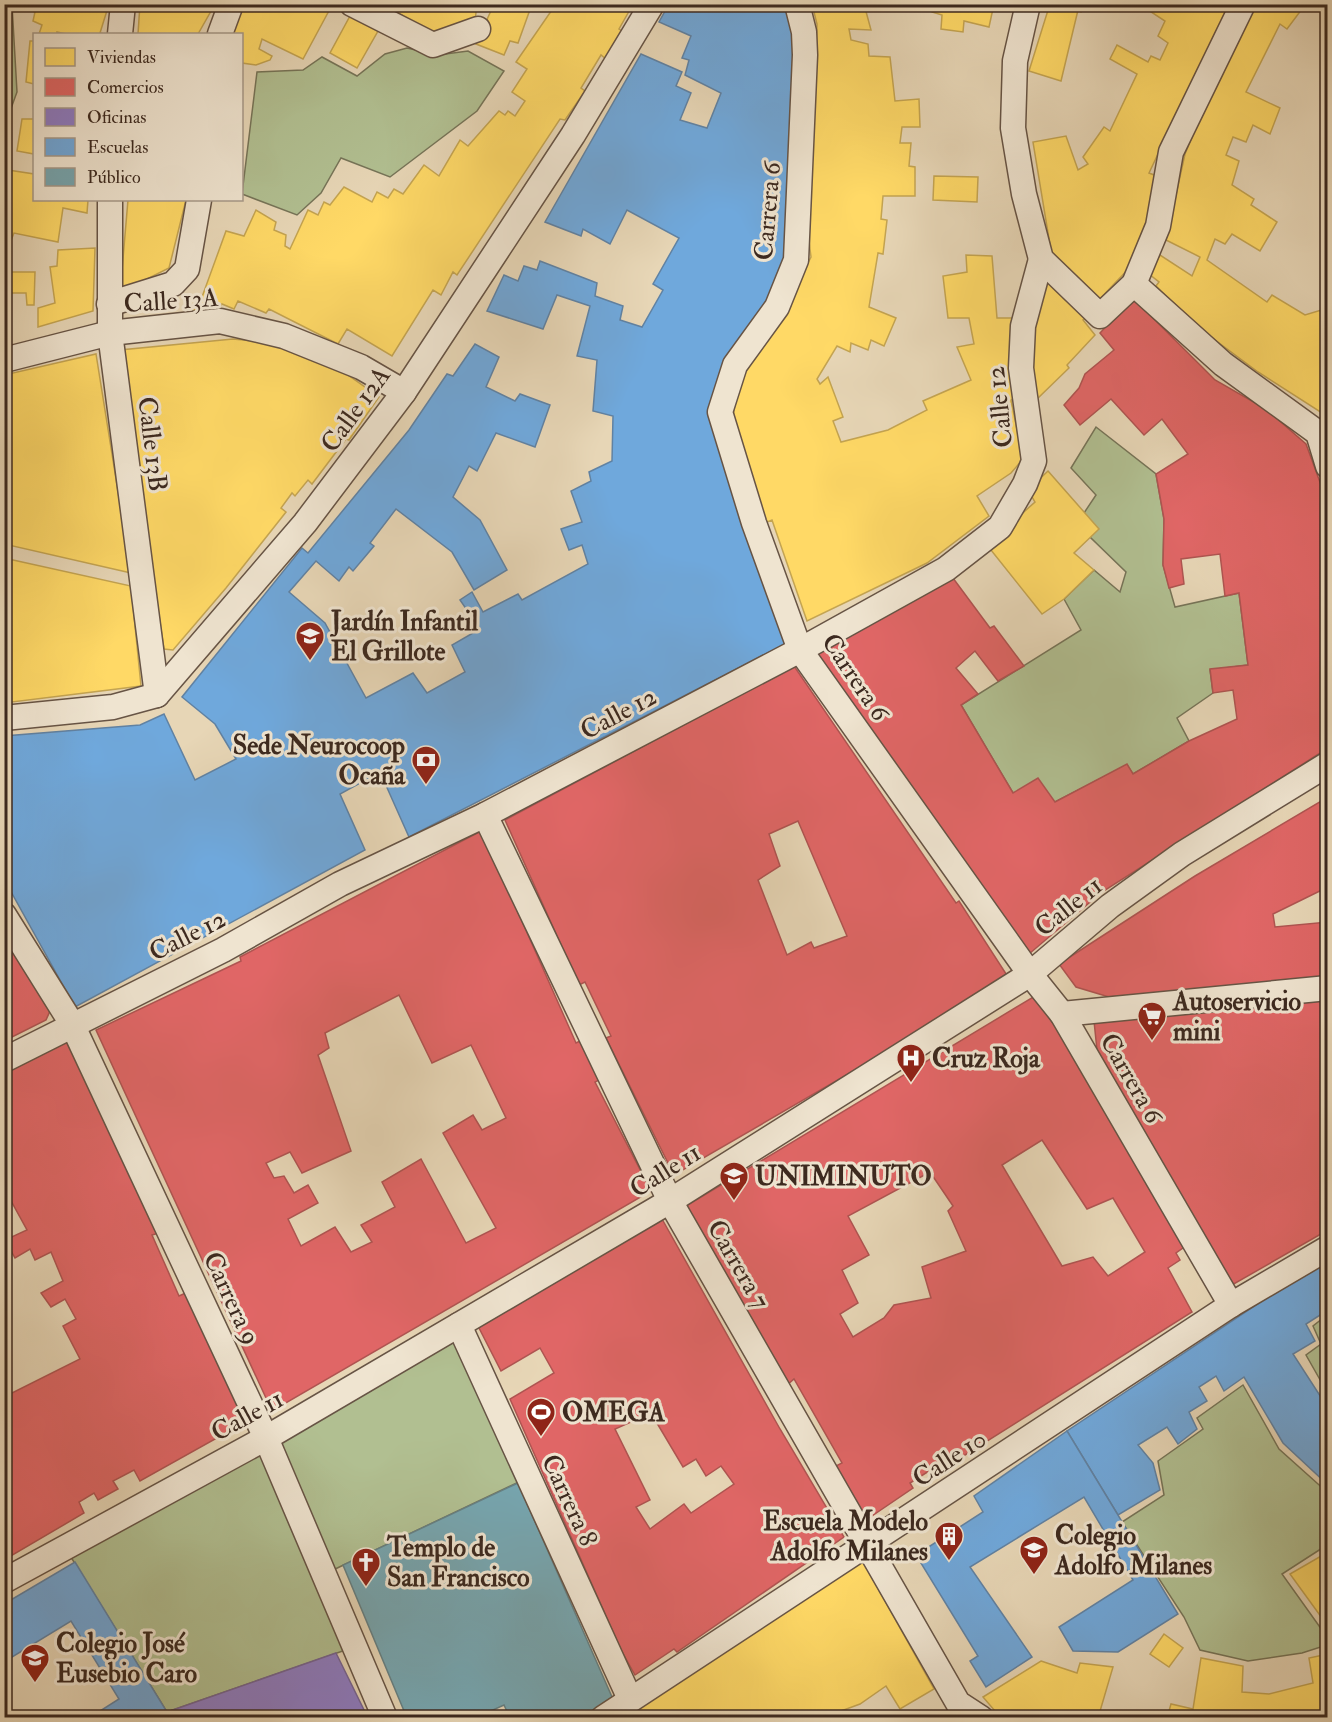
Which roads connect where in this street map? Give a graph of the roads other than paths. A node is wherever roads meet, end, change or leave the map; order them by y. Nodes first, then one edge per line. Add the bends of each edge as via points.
1 (123, 4) edge
2 (231, 4) edge
3 (352, 4) edge
4 (797, 4) edge
5 (1028, 4) edge
6 (1243, 4) edge
7 (649, 5) edge
8 (478, 29) dead end
9 (120, 33) edge
10 (220, 33) edge
11 (110, 201) edge
12 (199, 201) edge
13 (1041, 260) junction
14 (1134, 284) junction
15 (109, 304) junction
16 (110, 333) junction
17 (4, 360) edge
18 (404, 392) junction
19 (1323, 428) edge
20 (1328, 466) edge
21 (800, 650) junction
22 (158, 696) junction
23 (4, 718) edge
24 (1328, 764) edge
25 (485, 815) junction
26 (4, 915) edge
27 (1030, 974) junction
28 (1328, 988) edge
29 (1062, 1014) junction
30 (72, 1024) junction
31 (4, 1059) edge
32 (670, 1201) junction
33 (1328, 1248) edge
34 (1231, 1305) junction
35 (459, 1325) junction
36 (266, 1438) junction
37 (866, 1547) junction
38 (4, 1581) edge
39 (630, 1699) junction
40 (608, 1716) edge
41 (385, 1718) edge
42 (981, 1718) edge

1 - 9 street
2 - 10 street
3 - 8 street via 433,45
4 - 21 street, Carrera 6 via 805,55 796,260 777,307 735,365 720,412 754,523
5 - 13 street via 1015,61 1013,128
6 - 14 street via 1172,152 1158,226
7 - 18 street, Calle 12A via 573,135
11 - 15 street, Calle 13B
12 - 15 street via 186,269 173,284
13 - 14 street via 1100,316
13 - 21 street, Calle 12 via 1023,326 1021,358 1034,461 1026,484 1000,526 946,569
14 - 19 street via 1223,364
15 - 16 street, Calle 13B
16 - 17 street, Calle 13A
16 - 18 street, Calle 13A via 220,321 284,336 361,367
16 - 22 street, Calle 13B
18 - 22 street, Calle 12A via 305,523
19 - 20 street
21 - 25 street, Calle 12
21 - 27 street, Carrera 6
22 - 23 street via 113,707
24 - 27 street, Calle 11 via 1182,854 1110,906
25 - 30 street, Calle 12 via 340,884 223,950
25 - 32 street, Carrera 7
26 - 30 street, Carrera 9
27 - 29 street, Carrera 6
27 - 32 street, Calle 11
28 - 29 street
29 - 34 street, Carrera 6
30 - 31 street, Calle 12
30 - 36 street, Carrera 9
32 - 35 street, Calle 11
32 - 37 street, Carrera 7
33 - 34 street, Calle 10
34 - 37 street, Calle 10
35 - 36 street, Calle 11
35 - 39 street, Carrera 8
36 - 38 street, Calle 11
36 - 41 street, Carrera 9
37 - 39 street, Calle 10
37 - 42 street, Carrera 7 via 958,1704
39 - 40 street, Calle 10

